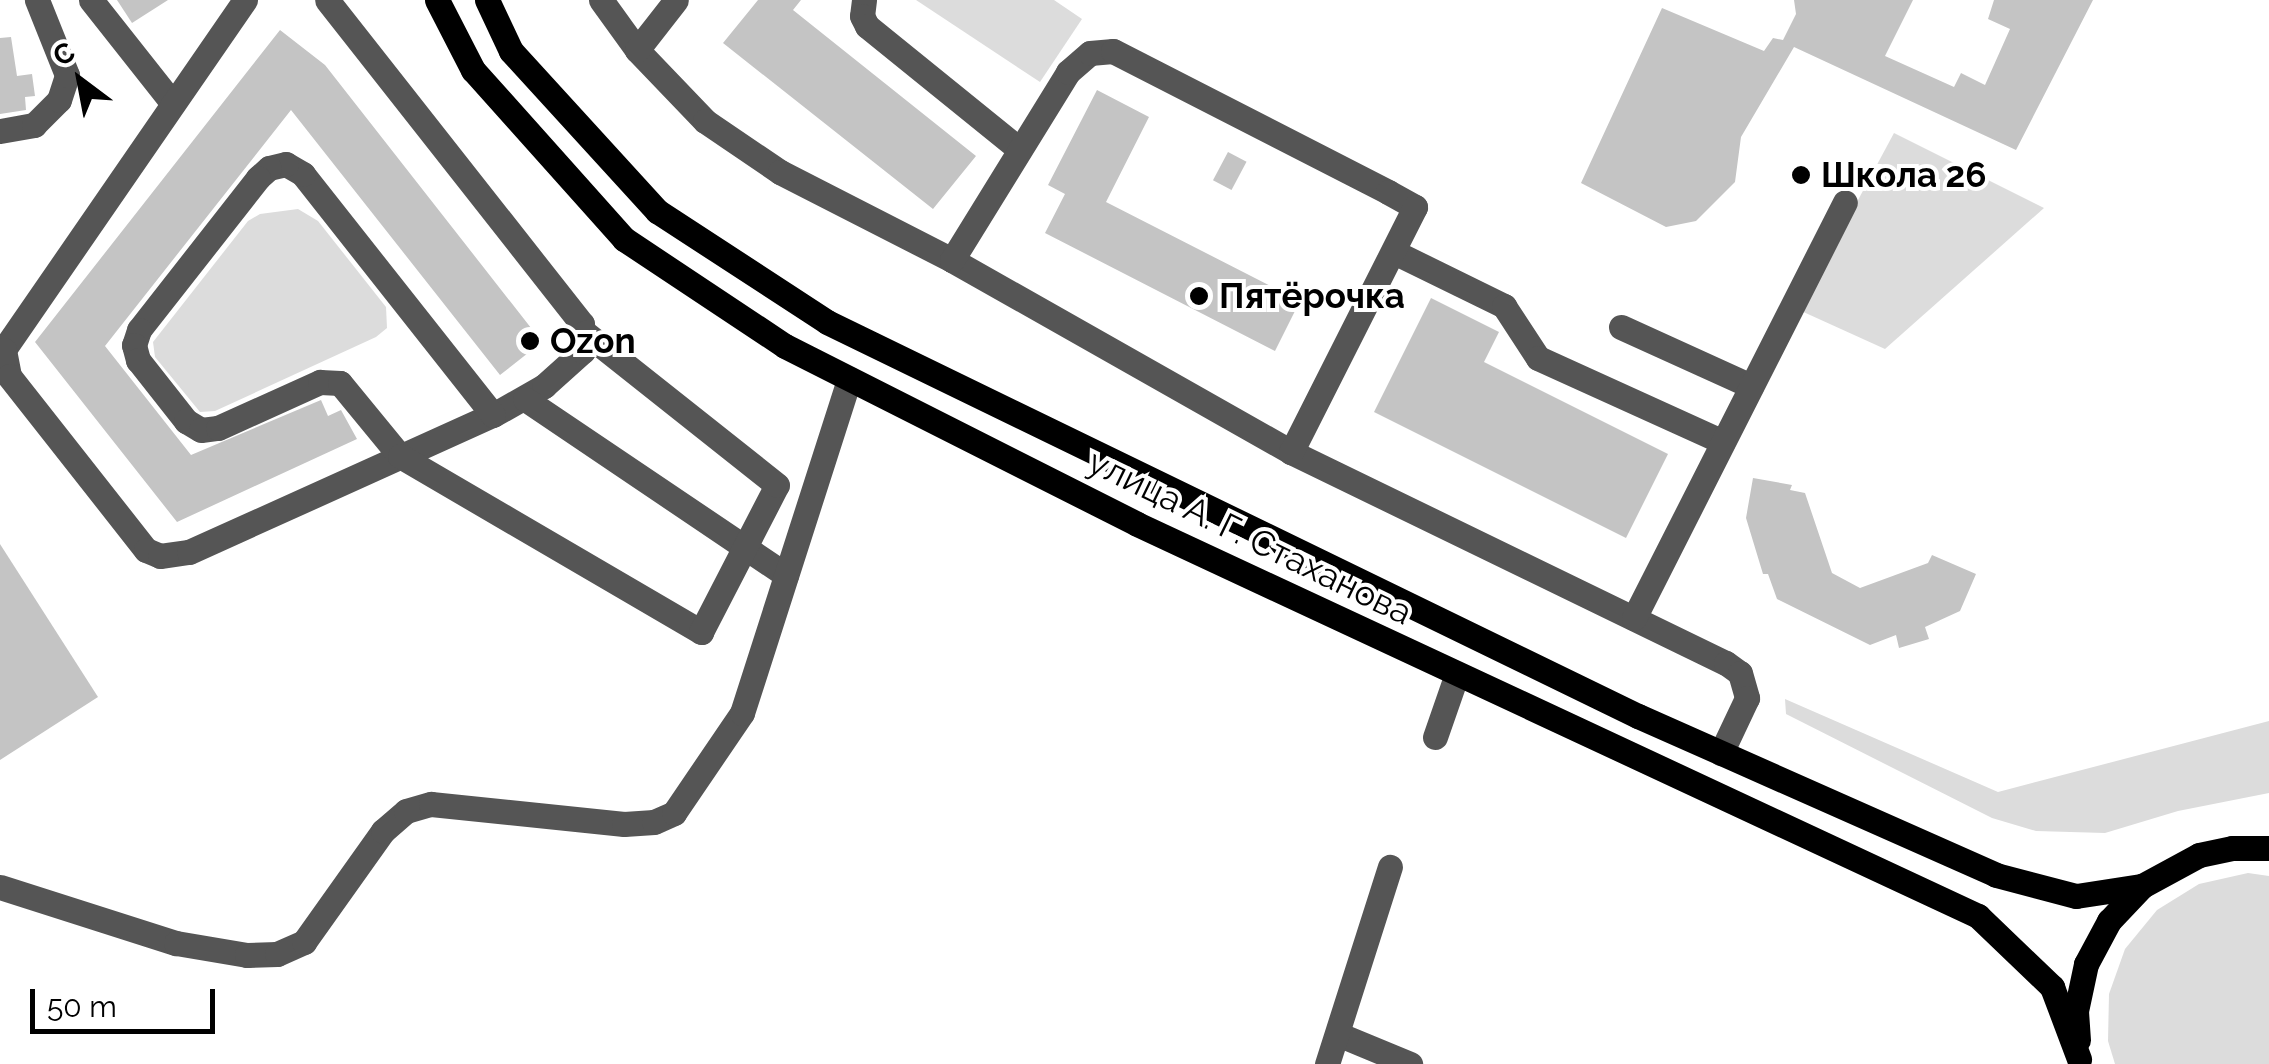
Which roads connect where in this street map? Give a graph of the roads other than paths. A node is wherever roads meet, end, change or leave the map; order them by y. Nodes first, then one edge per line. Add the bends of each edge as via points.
1 (37, 0) edge
2 (91, 0) edge
3 (246, 0) edge
4 (327, 0) edge
5 (437, 0) edge
6 (487, 0) edge
7 (601, 0) edge
8 (676, 0) edge
9 (864, 0) edge
10 (637, 50) junction
11 (173, 104) junction
12 (0, 131) edge
13 (1019, 148) junction
14 (1845, 202) dead end
15 (1394, 252) junction
16 (952, 260) junction
17 (1621, 327) dead end
18 (585, 333) junction
19 (2, 351) edge
20 (849, 379) junction
21 (1751, 386) junction
22 (524, 399) junction
23 (493, 415) junction
24 (1723, 442) junction
25 (1291, 452) junction
26 (400, 456) junction
27 (746, 548) junction
28 (786, 575) junction
29 (1634, 618) junction
30 (1457, 674) junction
31 (1435, 737) dead end
32 (1721, 752) junction
33 (2269, 848) edge
34 (1390, 867) dead end
35 (2142, 886) junction
36 (0, 887) edge
37 (1340, 1035) junction
38 (2080, 1062) edge
39 (1327, 1064) edge
40 (1410, 1064) edge

1 - 12 lane via 67,75 59,100 34,125
2 - 11 lane
3 - 11 lane
4 - 18 lane
5 - 20 main road, улица А. Г. Стаханова via 473,70 624,239 785,346
6 - 32 main road, улица А. Г. Стаханова via 510,51 657,211 827,322
7 - 10 lane
8 - 10 lane
9 - 13 lane via 867,26
10 - 16 lane via 705,121 780,172
11 - 19 lane
13 - 15 lane via 1076,61 1113,51 1415,207
13 - 16 lane
14 - 21 lane
15 - 24 lane via 1504,306 1538,358
15 - 25 lane
16 - 25 lane
17 - 21 lane
18 - 22 lane via 578,360
18 - 27 lane via 777,485
19 - 26 lane via 9,376 154,554 188,552
20 - 28 lane
20 - 30 main road, улица А. Г. Стаханова
21 - 24 lane
22 - 23 lane
22 - 27 lane
23 - 26 lane
23 - 26 lane via 303,174 286,164 270,168 139,330 138,360 186,421 201,430 335,381
24 - 29 lane
25 - 29 lane
26 - 27 lane via 701,632
27 - 28 lane
28 - 36 lane via 742,713 674,813 654,822 431,804 406,811 383,831 304,942 277,954 176,944
29 - 32 lane via 1740,673 1748,698
30 - 31 lane
30 - 38 main road, улица А. Г. Стаханова via 1978,916 2052,987
32 - 35 main road, улица А. Г. Стаханова via 1996,875 2076,896
33 - 35 main road via 2199,855
34 - 37 lane
35 - 38 main road via 2109,921 2086,964 2076,1011
37 - 39 lane
37 - 40 lane

